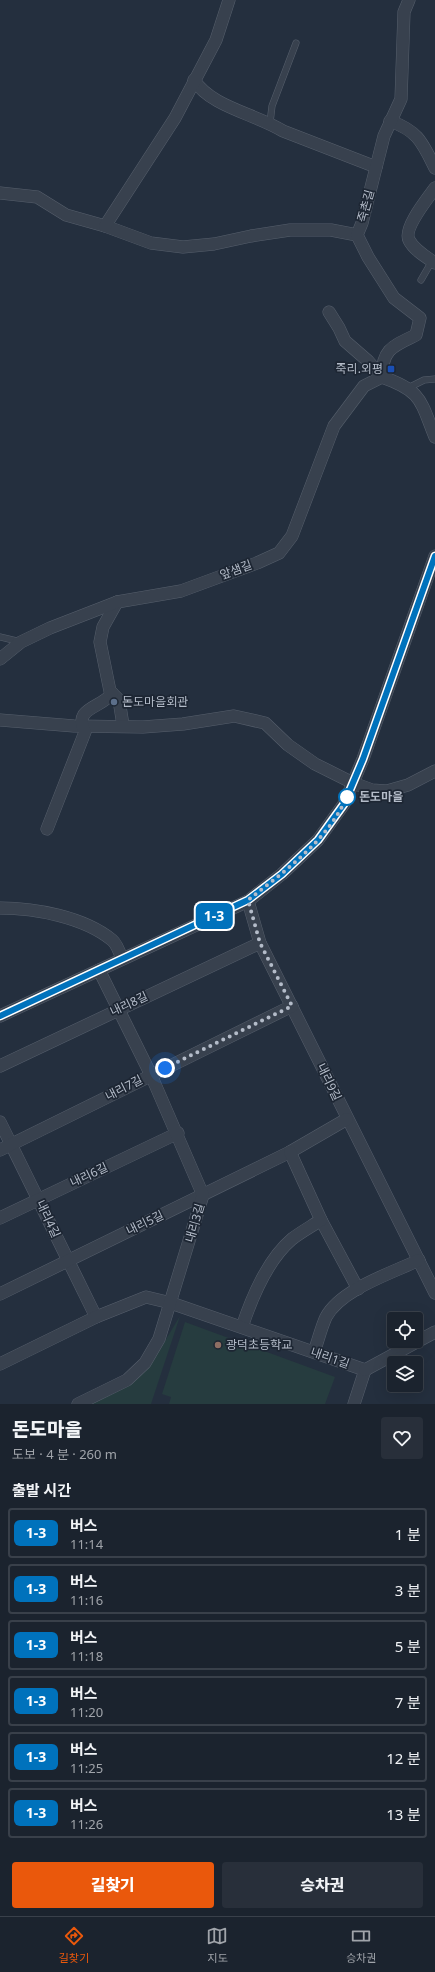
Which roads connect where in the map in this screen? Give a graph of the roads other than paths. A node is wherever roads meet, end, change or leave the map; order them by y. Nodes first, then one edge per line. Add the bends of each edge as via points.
1 (229, 0) edge
2 (408, 0) edge
3 (296, 43) dead end
4 (194, 80) junction
5 (390, 121) junction
6 (270, 123) junction
7 (376, 166) junction
8 (435, 168) edge
9 (435, 188) edge
10 (0, 193) edge
11 (104, 226) junction
12 (357, 235) junction
13 (433, 262) edge
14 (421, 280) dead end
15 (329, 312) dead end
16 (382, 377) junction
17 (435, 379) edge
18 (408, 388) junction
19 (435, 437) edge
20 (435, 556) edge
21 (117, 602) junction
22 (0, 637) edge
23 (21, 642) junction
24 (0, 659) edge
25 (112, 693) junction
26 (0, 720) edge
27 (82, 726) junction
28 (123, 726) junction
29 (435, 771) edge
30 (353, 783) junction
31 (47, 829) dead end
32 (248, 900) junction
33 (0, 908) edge
34 (260, 943) junction
35 (122, 959) junction
36 (99, 970) junction
37 (292, 1006) junction
38 (119, 1008) junction
39 (0, 1016) edge
40 (0, 1066) edge
41 (151, 1075) junction
42 (347, 1119) junction
43 (0, 1122) edge
44 (178, 1133) junction
45 (12, 1145) junction
46 (0, 1150) edge
47 (290, 1152) junction
48 (203, 1195) junction
49 (39, 1199) junction
50 (0, 1218) edge
51 (321, 1220) junction
52 (419, 1260) junction
53 (68, 1262) junction
54 (358, 1289) junction
55 (435, 1293) edge
56 (0, 1294) edge
57 (171, 1303) junction
58 (96, 1317) junction
59 (242, 1327) junction
60 (435, 1332) edge
61 (314, 1352) junction
62 (0, 1364) edge
63 (365, 1370) junction
64 (78, 1404) edge
65 (354, 1404) edge

1 - 4 street via 216,40
2 - 5 street, 죽촌길 via 404,12 402,99
3 - 6 lane via 272,106
4 - 6 street via 200,89 216,100
4 - 11 street via 175,118
5 - 7 street, 죽촌길
5 - 8 street via 414,133
6 - 7 street via 283,131
7 - 12 street, 죽촌길
9 - 13 street via 417,214 408,239
10 - 11 street via 37,197 66,215
11 - 12 street via 151,243 183,247 290,230 332,230
12 - 16 street, 죽촌길 via 394,298 420,318 416,335 393,346 382,362
13 - 14 lane
15 - 16 street via 345,341 368,360
16 - 18 street
16 - 21 street, 앞샘길 via 364,386 334,426 292,536 279,553 181,591
17 - 18 lane via 424,380
18 - 19 street via 420,399
20 - 30 street
21 - 23 street, 앞샘길
21 - 25 street via 103,627 100,642
22 - 23 lane
23 - 24 street, 앞샘길
25 - 27 street via 88,709 83,717
25 - 28 street via 119,700
26 - 27 street
27 - 28 street
27 - 31 street via 85,732
28 - 30 street via 183,724 234,716 265,723 288,746 315,764
29 - 30 street via 408,785 387,791 372,790
30 - 32 street via 344,804 318,840 282,874
32 - 34 street, 내리9길
32 - 35 street
33 - 35 street via 21,908 48,913 86,925 114,941
34 - 37 street, 내리9길
34 - 38 street, 내리8길
35 - 36 street
36 - 38 street, 내리3길
36 - 39 street
37 - 41 street, 내리7길
37 - 42 street, 내리9길
38 - 40 street, 내리8길
38 - 41 street, 내리3길
41 - 44 street, 내리3길
41 - 45 street, 내리7길
42 - 47 street, 내리5길
42 - 52 street, 내리9길
43 - 45 street, 내리4길
44 - 48 street, 내리3길
44 - 49 street, 내리6길
45 - 46 street, 내리7길
45 - 49 street, 내리4길
47 - 48 street, 내리5길
47 - 51 street
48 - 53 street, 내리5길
48 - 57 street, 내리3길
49 - 50 street, 내리6길
49 - 53 street, 내리4길
51 - 54 street
51 - 59 street via 292,1239 271,1263
52 - 54 street
52 - 55 street, 내리9길
53 - 56 street, 내리5길
53 - 58 street, 내리4길
54 - 61 street via 334,1305 326,1318
57 - 58 street via 146,1297
57 - 59 street, 내리1길
57 - 64 street, 내리3길 via 159,1339 146,1363 127,1380
58 - 62 street
59 - 61 street, 내리1길
60 - 63 street
61 - 63 street, 내리1길
63 - 65 street, 내리1길

